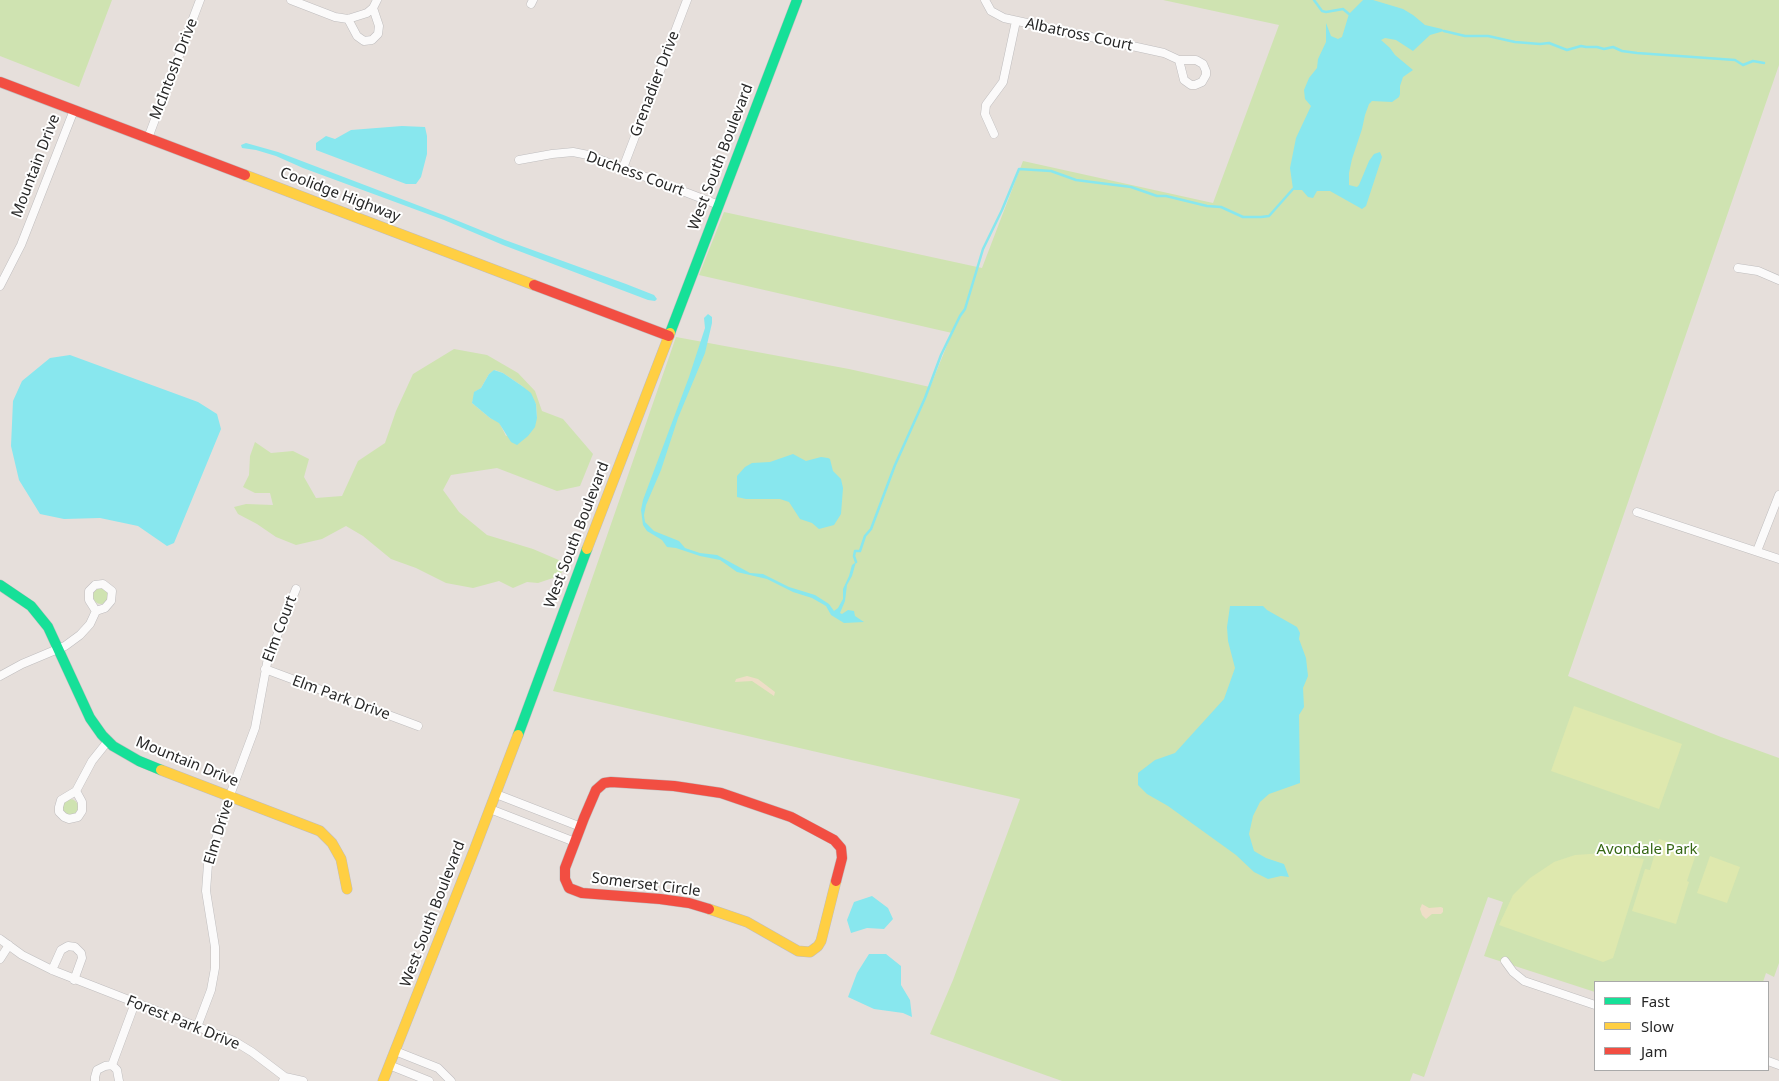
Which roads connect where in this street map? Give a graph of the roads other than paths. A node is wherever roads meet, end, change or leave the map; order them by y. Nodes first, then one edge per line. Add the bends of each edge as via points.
1 (200, 0) edge
2 (291, 0) edge
3 (377, 0) edge
4 (687, 0) edge
5 (797, 0) edge
6 (985, 0) edge
7 (373, 8) junction
8 (348, 19) junction
9 (1016, 21) junction
10 (1179, 60) dead end
11 (0, 82) edge
12 (74, 110) junction
13 (994, 134) dead end
14 (148, 138) junction
15 (520, 160) dead end
16 (623, 168) junction
17 (719, 205) junction
18 (1738, 268) dead end
19 (1779, 280) edge
20 (0, 286) edge
21 (669, 336) junction
22 (1779, 495) edge
23 (1638, 512) dead end
24 (1757, 551) junction
25 (1779, 559) edge
26 (0, 585) edge
27 (296, 589) dead end
28 (96, 611) dead end
29 (59, 648) junction
30 (265, 669) junction
31 (0, 676) edge
32 (418, 726) dead end
33 (108, 741) junction
34 (76, 791) dead end
35 (496, 794) junction
36 (230, 795) junction
37 (490, 809) junction
38 (581, 827) junction
39 (576, 842) junction
40 (347, 889) dead end
41 (0, 939) edge
42 (8, 945) junction
43 (0, 959) edge
44 (1505, 962) dead end
45 (52, 970) junction
46 (74, 980) junction
47 (136, 1003) junction
48 (1594, 1004) edge
49 (197, 1027) junction
50 (395, 1051) junction
51 (423, 1062) junction
52 (112, 1065) junction
53 (389, 1066) junction
54 (417, 1076) junction
55 (285, 1080) edge
56 (95, 1081) edge
57 (119, 1081) edge
58 (303, 1081) edge
59 (383, 1081) edge
60 (430, 1081) edge
61 (448, 1081) edge

1 - 14 street, McIntosh Drive
2 - 8 street
3 - 7 street
4 - 16 street, Grenadier Drive
5 - 17 street, West South Boulevard
6 - 9 street, Albatross Court via 998,16
7 - 8 street
7 - 8 street via 379,26 378,34 372,40 364,41 357,36
9 - 10 street, Albatross Court via 1164,53
9 - 13 street via 1005,75 986,105 985,114
11 - 12 street, Coolidge Highway
12 - 14 street, Coolidge Highway
12 - 20 street, Mountain Drive via 21,245
14 - 21 street, Coolidge Highway
15 - 16 street, Duchess Court via 573,152
16 - 17 street, Duchess Court
17 - 21 street, West South Boulevard
18 - 19 street via 1758,271
21 - 35 street, West South Boulevard
22 - 24 street
23 - 24 street
24 - 25 street
26 - 29 street, Mountain Drive via 37,613
27 - 30 street, Elm Court
28 - 29 street via 80,635
29 - 31 street
29 - 33 street, Mountain Drive via 83,706
30 - 32 street, Elm Park Drive
30 - 36 street, Elm Drive via 255,728
33 - 34 street via 92,761
33 - 36 street, Mountain Drive via 138,761
35 - 37 street, West South Boulevard
35 - 38 street
36 - 40 street, Mountain Drive via 310,826 326,837 341,859
36 - 49 street, Elm Drive via 207,873 206,891 215,968 211,990
37 - 39 street
37 - 50 street, West South Boulevard
38 - 39 street, Somerset Circle
38 - 39 street, Somerset Circle via 596,790 611,782 721,793 791,817 834,840 842,853 821,941 810,952 798,951 747,922 705,907 660,899 576,892 568,886 564,874
41 - 42 street, Forest Park Drive
42 - 43 street
42 - 45 street, Forest Park Drive
44 - 48 street via 1524,981
45 - 46 street, Forest Park Drive
45 - 46 street via 61,950 75,947 82,958
46 - 47 street, Forest Park Drive
47 - 49 street, Forest Park Drive
47 - 52 street
49 - 55 street, Forest Park Drive via 244,1046
50 - 51 street
50 - 53 street, West South Boulevard
51 - 54 street
51 - 61 street via 438,1068
52 - 56 street via 97,1070
52 - 57 street via 117,1070
53 - 54 street
53 - 59 street, West South Boulevard
54 - 60 street
55 - 58 street, Forest Park Drive

